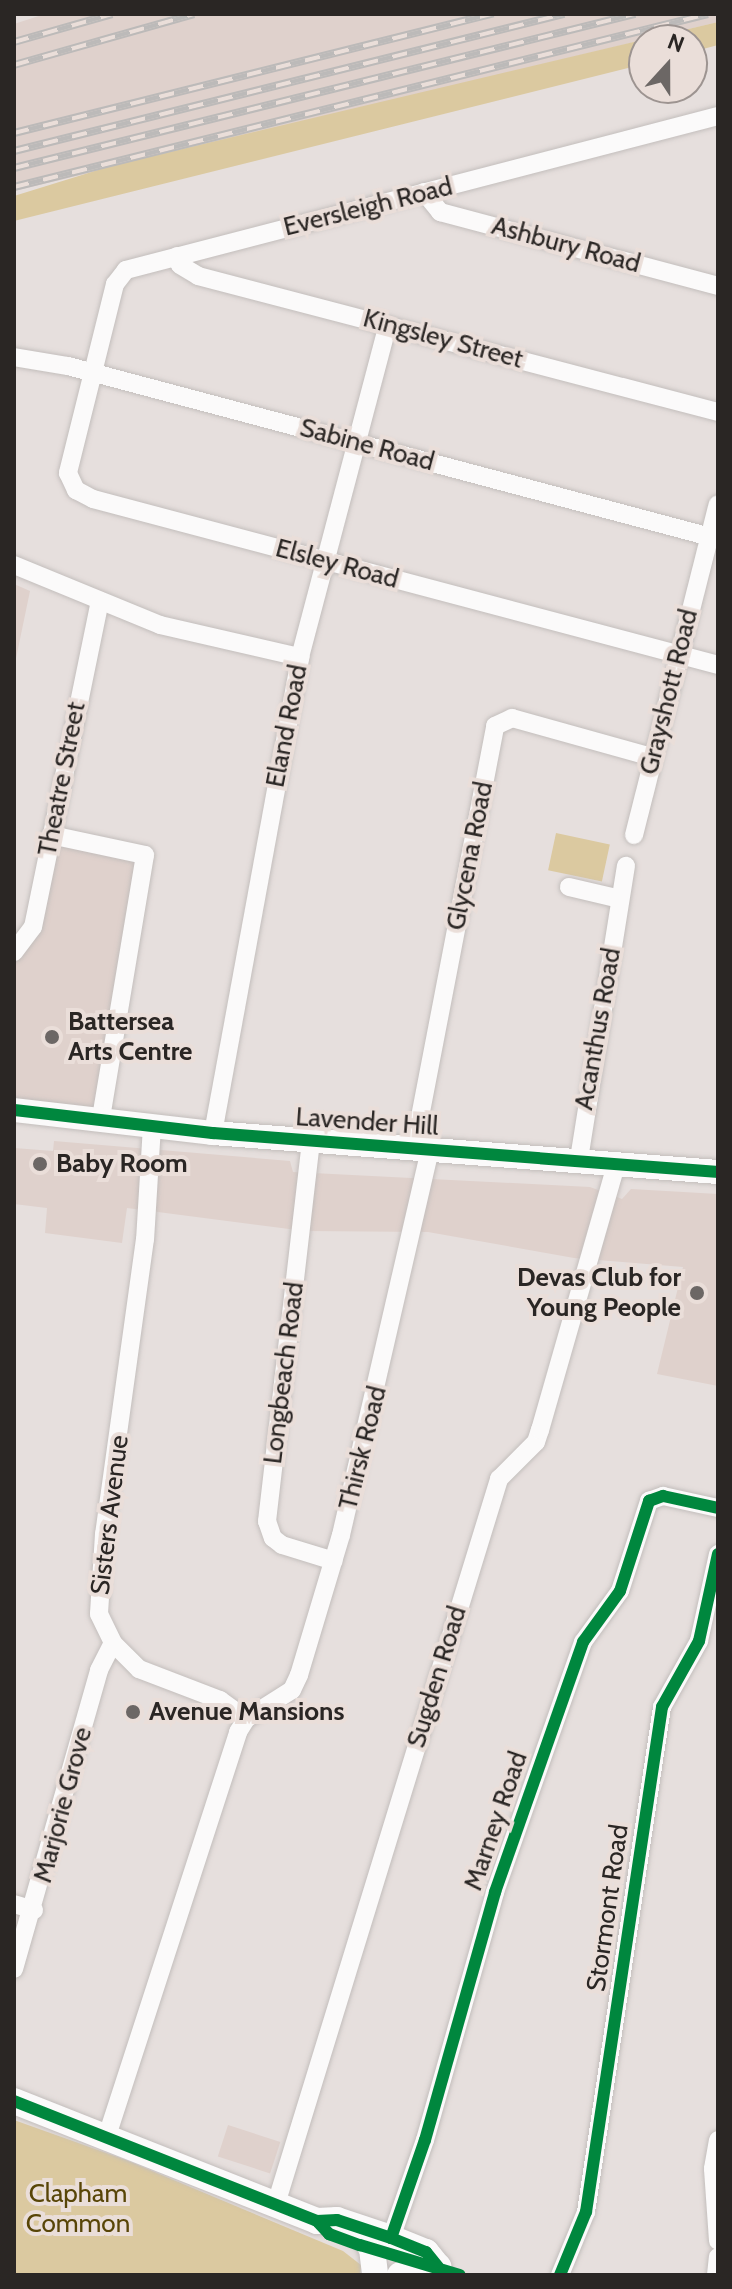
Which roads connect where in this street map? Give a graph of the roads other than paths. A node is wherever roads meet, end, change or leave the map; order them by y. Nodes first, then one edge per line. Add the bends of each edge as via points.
1 (718, 116) edge
2 (424, 192) junction
3 (177, 256) junction
4 (718, 286) edge
5 (388, 325) junction
6 (14, 357) edge
7 (91, 373) junction
8 (718, 412) edge
9 (358, 443) junction
10 (718, 504) edge
11 (714, 538) edge
12 (327, 561) junction
13 (14, 565) edge
14 (100, 601) junction
15 (677, 655) junction
16 (300, 657) junction
17 (718, 665) edge
18 (652, 757) junction
19 (51, 835) junction
20 (634, 835) dead end
21 (626, 866) dead end
22 (569, 887) dead end
23 (620, 899) junction
24 (14, 952) edge
25 (14, 1110) edge
26 (101, 1119) junction
27 (152, 1126) junction
28 (213, 1133) junction
29 (311, 1141) junction
30 (422, 1148) junction
31 (579, 1159) junction
32 (617, 1162) junction
33 (718, 1172) edge
34 (718, 1508) edge
35 (718, 1554) edge
36 (334, 1561) junction
37 (710, 1625) edge
38 (113, 1643) junction
39 (246, 1719) junction
40 (14, 1904) edge
41 (34, 1910) junction
42 (14, 1969) edge
43 (14, 2101) edge
44 (107, 2136) junction
45 (718, 2140) edge
46 (276, 2204) junction
47 (373, 2238) junction
48 (718, 2241) edge
49 (718, 2257) edge
50 (449, 2271) edge
51 (375, 2275) edge
52 (400, 2275) edge
53 (560, 2275) edge
54 (716, 2275) edge

1 - 2 street, Eversleigh Road
2 - 3 street, Eversleigh Road
2 - 4 street, Ashbury Road via 431,208 440,212
3 - 5 street, Kingsley Street via 180,265 198,276
3 - 7 street, Eversleigh Road via 118,277
5 - 8 street, Kingsley Street
5 - 9 street, Eland Road
6 - 7 street, Sabine Road
7 - 9 street, Sabine Road
7 - 12 street, Elsley Road via 69,461 76,490 93,499
9 - 11 street, Sabine Road
9 - 12 street, Eland Road
10 - 11 street, Grayshott Road
11 - 15 street, Grayshott Road
12 - 15 street, Elsley Road
12 - 16 street, Eland Road
13 - 14 street
14 - 16 street via 160,625
14 - 19 street, Theatre Street
15 - 17 street, Elsley Road
15 - 18 street, Grayshott Road
16 - 28 street, Eland Road
18 - 20 street, Grayshott Road
18 - 30 street, Glycena Road via 512,718 495,726
19 - 24 street, Theatre Street via 33,927
19 - 26 street via 145,855
21 - 23 street, Acanthus Road
22 - 23 street
23 - 31 street, Acanthus Road
25 - 26 main road, Lavender Hill
26 - 27 main road, Lavender Hill
27 - 28 main road, Lavender Hill
27 - 38 street, Sisters Avenue via 145,1239 98,1599
28 - 29 main road, Lavender Hill
29 - 30 main road, Lavender Hill
29 - 36 street, Longbeach Road via 267,1521 282,1545
30 - 31 main road, Lavender Hill
30 - 36 street, Thirsk Road via 401,1293
31 - 32 main road, Lavender Hill
32 - 33 main road, Lavender Hill
32 - 46 street, Sugden Road via 536,1442 499,1479
34 - 47 street, Marney Road via 663,1496 649,1501 620,1591 583,1642 495,1892 425,2140
35 - 37 street, Stormont Road
36 - 39 street, Thirsk Road via 292,1690
37 - 53 street, Stormont Road via 662,1707 586,2212
38 - 39 street, Sisters Avenue via 139,1669 220,1700
38 - 41 street, Marjorie Grove via 99,1670
39 - 44 street via 225,1767
40 - 41 street
41 - 42 street, Marjorie Grove
43 - 44 highway
44 - 46 highway
45 - 48 street via 713,2169
46 - 47 highway via 317,2221 337,2220
47 - 50 highway
47 - 51 highway
49 - 54 street
50 - 52 highway

